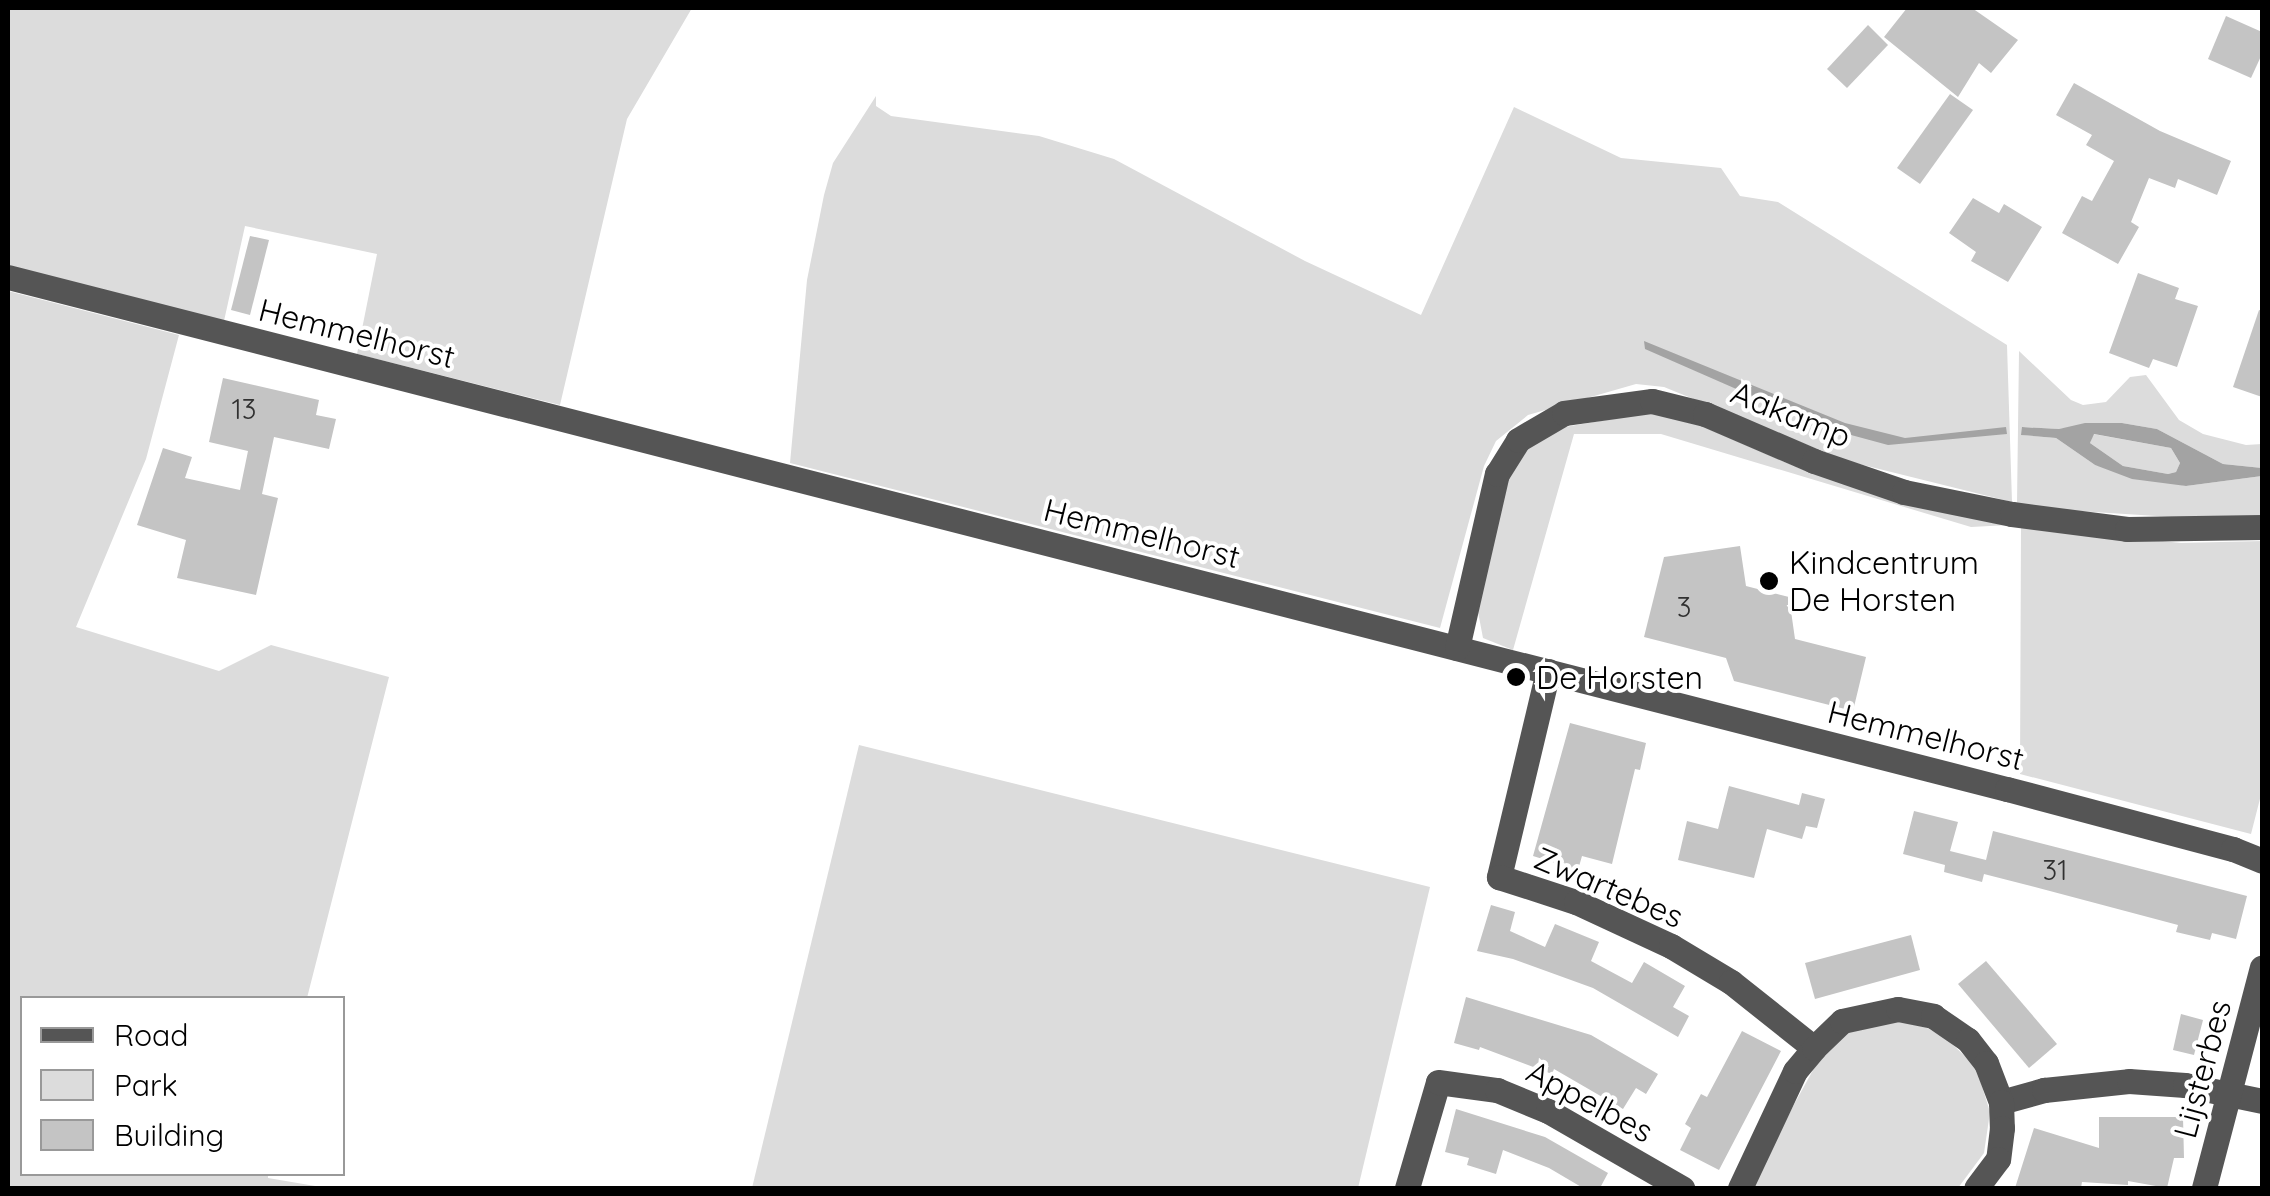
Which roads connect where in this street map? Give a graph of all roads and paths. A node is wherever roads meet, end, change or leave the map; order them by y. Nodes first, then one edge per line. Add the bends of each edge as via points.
1 (8, 277) edge
2 (2262, 526) edge
3 (1457, 648) junction
4 (1548, 671) junction
5 (2261, 853) edge
6 (2262, 967) edge
7 (1814, 1048) junction
8 (2229, 1092) junction
9 (2262, 1101) edge
10 (2001, 1102) junction
11 (1408, 1180) edge
12 (1682, 1188) edge
13 (1740, 1188) edge
14 (1976, 1188) edge
15 (2204, 1188) edge

1 - 3 street, Hemmelhorst
2 - 3 street, Aakamp via 2128,529 2012,514 1904,492 1705,414 1652,400 1564,413 1518,440 1497,474
3 - 4 street, Hemmelhorst
4 - 5 street, Hemmelhorst
4 - 7 street, Zwartebes via 1499,877 1576,902 1671,946 1731,982
6 - 8 street, Lijsterbes
7 - 10 street via 1842,1021 1868,1013 1898,1009 1933,1016 1968,1040
7 - 13 street via 1795,1071
8 - 9 street
8 - 10 street via 2129,1081
8 - 15 street, Lijsterbes
10 - 14 street via 1998,1158
11 - 12 street, Appelbes via 1438,1082 1497,1090 1548,1111

